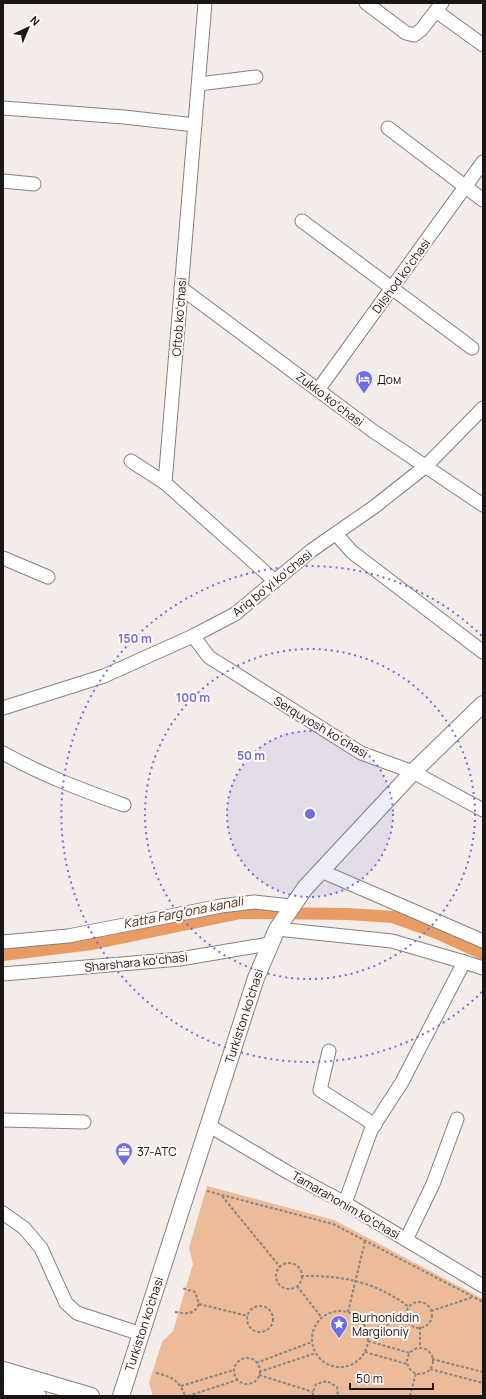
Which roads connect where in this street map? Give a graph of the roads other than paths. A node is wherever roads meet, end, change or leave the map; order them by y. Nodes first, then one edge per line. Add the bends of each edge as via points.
1 (205, 3) edge
2 (366, 3) edge
3 (439, 7) edge
4 (483, 45) edge
5 (256, 77) dead end
6 (199, 84) junction
7 (3, 108) edge
8 (195, 125) junction
9 (388, 128) dead end
10 (483, 162) edge
11 (3, 181) edge
12 (34, 184) dead end
13 (465, 187) junction
14 (483, 200) edge
15 (302, 221) dead end
16 (393, 287) junction
17 (181, 288) junction
18 (472, 348) dead end
19 (318, 390) junction
20 (483, 408) edge
21 (131, 461) dead end
22 (426, 466) junction
23 (165, 483) junction
24 (483, 505) edge
25 (336, 534) junction
26 (3, 558) edge
27 (48, 577) dead end
28 (276, 581) junction
29 (193, 636) junction
30 (483, 652) edge
31 (483, 704) edge
32 (3, 708) edge
33 (3, 753) edge
34 (413, 772) junction
35 (124, 805) dead end
36 (483, 810) edge
37 (321, 871) junction
38 (291, 906) junction
39 (277, 929) junction
40 (483, 941) edge
41 (3, 942) edge
42 (269, 944) junction
43 (464, 962) junction
44 (483, 968) edge
45 (3, 974) edge
46 (329, 1051) dead end
47 (457, 1119) dead end
48 (3, 1120) edge
49 (84, 1122) dead end
50 (208, 1125) junction
51 (375, 1125) junction
52 (345, 1203) junction
53 (3, 1213) edge
54 (406, 1240) junction
55 (483, 1286) edge
56 (141, 1334) junction
57 (3, 1370) edge
58 (3, 1386) edge
59 (38, 1396) edge
60 (91, 1396) edge
61 (121, 1396) edge

1 - 6 street, Oftob koʻchasi
2 - 3 street via 410,34 418,33
3 - 4 street
5 - 6 street
6 - 8 street, Oftob koʻchasi
7 - 8 street
8 - 17 street, Oftob koʻchasi
9 - 13 street
10 - 13 street, Dilshod koʻchasi
11 - 12 street
13 - 14 street
13 - 16 street, Dilshod koʻchasi
15 - 16 street
16 - 18 street
16 - 19 street, Dilshod koʻchasi
17 - 19 street, Zukko koʻchasi
17 - 23 street, Oftob koʻchasi
19 - 22 street, Zukko koʻchasi
20 - 22 street, Ariq boʻyi koʻchasi
21 - 23 street
22 - 24 street, Zukko koʻchasi
22 - 25 street, Ariq boʻyi koʻchasi
23 - 28 street
25 - 28 street, Ariq boʻyi koʻchasi via 312,550
25 - 30 street via 352,552
26 - 27 street
28 - 29 street, Ariq boʻyi koʻchasi via 235,614
29 - 32 street, Ariq boʻyi koʻchasi via 104,676
29 - 34 street, Serquyosh koʻchasi via 209,657 361,753
31 - 34 main road, Turkiston ko’chasi
33 - 35 street via 79,789
34 - 36 street, Serquyosh koʻchasi
34 - 37 main road, Turkiston ko’chasi
37 - 38 main road, Turkiston ko’chasi
37 - 40 street
38 - 39 main road, Turkiston ko’chasi
38 - 41 street via 254,902 68,936
39 - 42 main road, Turkiston ko’chasi
39 - 43 street via 392,941
42 - 45 street, Sharshara koʻchasi via 180,958
42 - 50 main road, Turkiston ko’chasi
43 - 44 street
43 - 51 street via 402,1082
46 - 51 street via 320,1090
47 - 54 street via 433,1184
48 - 49 street
50 - 52 street, Tamarahonim koʻchasi
50 - 56 main road, Turkiston ko’chasi
51 - 52 street
52 - 54 street, Tamarahonim koʻchasi
53 - 56 street via 24,1228 41,1248 66,1304 77,1313
54 - 55 street, Tamarahonim koʻchasi
56 - 61 main road, Turkiston ko’chasi
57 - 60 main road
58 - 59 main road

